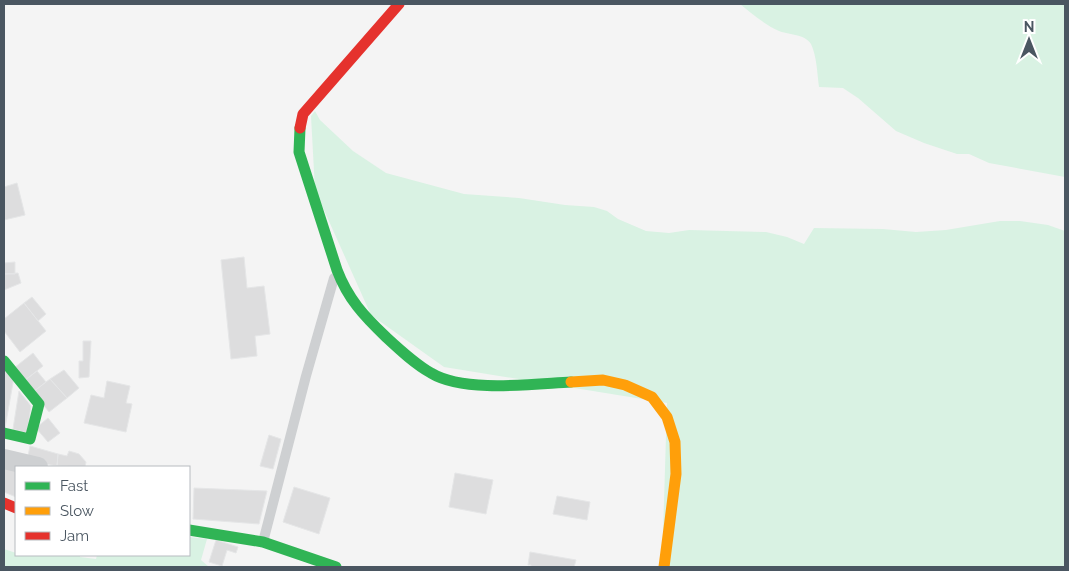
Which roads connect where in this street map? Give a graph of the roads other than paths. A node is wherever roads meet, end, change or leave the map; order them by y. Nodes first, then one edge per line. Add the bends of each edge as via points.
1 (399, 4) edge
2 (337, 270) junction
3 (4, 361) edge
4 (4, 433) edge
5 (4, 460) edge
6 (33, 466) edge
7 (190, 530) edge
8 (264, 542) junction
9 (336, 567) edge
10 (664, 567) edge

1 - 2 street via 303,114 299,130 300,152
2 - 8 lane
2 - 10 street via 344,288 366,318 432,374 459,383 485,386 603,380 652,397 667,418 675,442 676,474
3 - 4 street via 38,404 30,439
5 - 6 street
7 - 8 street
8 - 9 street

